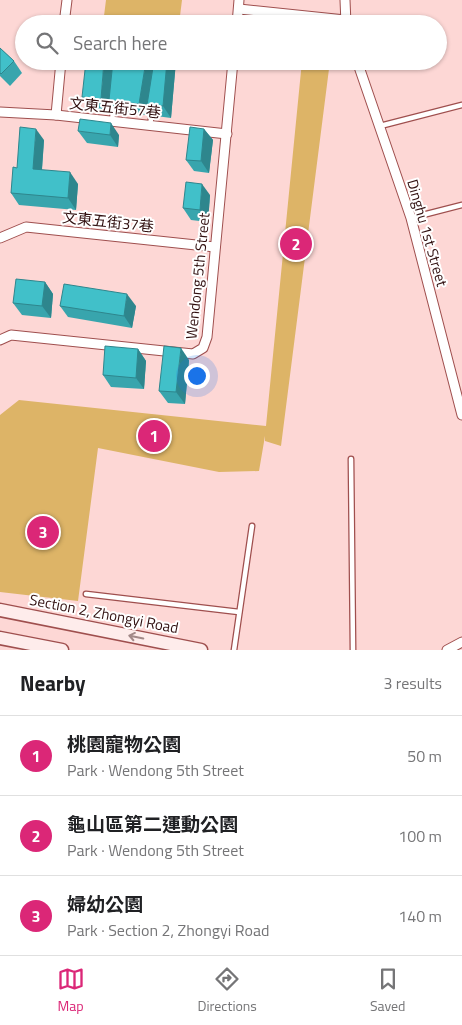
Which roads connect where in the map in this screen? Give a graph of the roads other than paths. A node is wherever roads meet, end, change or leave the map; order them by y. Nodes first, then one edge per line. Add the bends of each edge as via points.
1 (67, 0) edge
2 (345, 0) edge
3 (239, 5) edge
4 (65, 15) edge
5 (302, 15) edge
6 (346, 15) edge
7 (60, 70) edge
8 (232, 70) edge
9 (359, 70) edge
10 (115, 95) edge
11 (154, 99) edge
12 (462, 105) edge
13 (0, 112) edge
14 (56, 115) junction
15 (112, 121) junction
16 (150, 125) junction
17 (380, 126) junction
18 (227, 134) junction
19 (462, 205) edge
20 (411, 218) junction
21 (0, 238) edge
22 (215, 247) junction
23 (0, 340) edge
24 (462, 415) edge
25 (351, 459) dead end
26 (252, 526) dead end
27 (86, 594) dead end
28 (0, 610) edge
29 (239, 612) junction
30 (0, 638) edge
31 (462, 642) edge
32 (62, 650) edge
33 (201, 650) edge
34 (234, 650) edge
35 (353, 650) edge
36 (447, 650) edge

1 - 4 street
2 - 6 street
3 - 5 street
7 - 14 street
8 - 18 street, Wendong 5th Street
9 - 17 street, Dinghu 1st Street
10 - 15 lane
11 - 16 lane
12 - 17 lane
13 - 14 street, 文東五街57巷
14 - 15 street, 文東五街57巷
15 - 16 street, 文東五街57巷
16 - 18 street, 文東五街57巷
17 - 20 street, Dinghu 1st Street
18 - 22 street, Wendong 5th Street
19 - 20 lane
20 - 24 street, Dinghu 1st Street
21 - 22 street, 文東五街37巷 via 26,227
22 - 23 street, Wendong 5th Street via 207,337 203,348 193,354 10,335
25 - 35 lane
26 - 29 lane
27 - 29 lane
33 -> 28 main road, Section 2, Zhongyi Road
29 - 34 lane
30 - 32 main road
31 - 36 street

